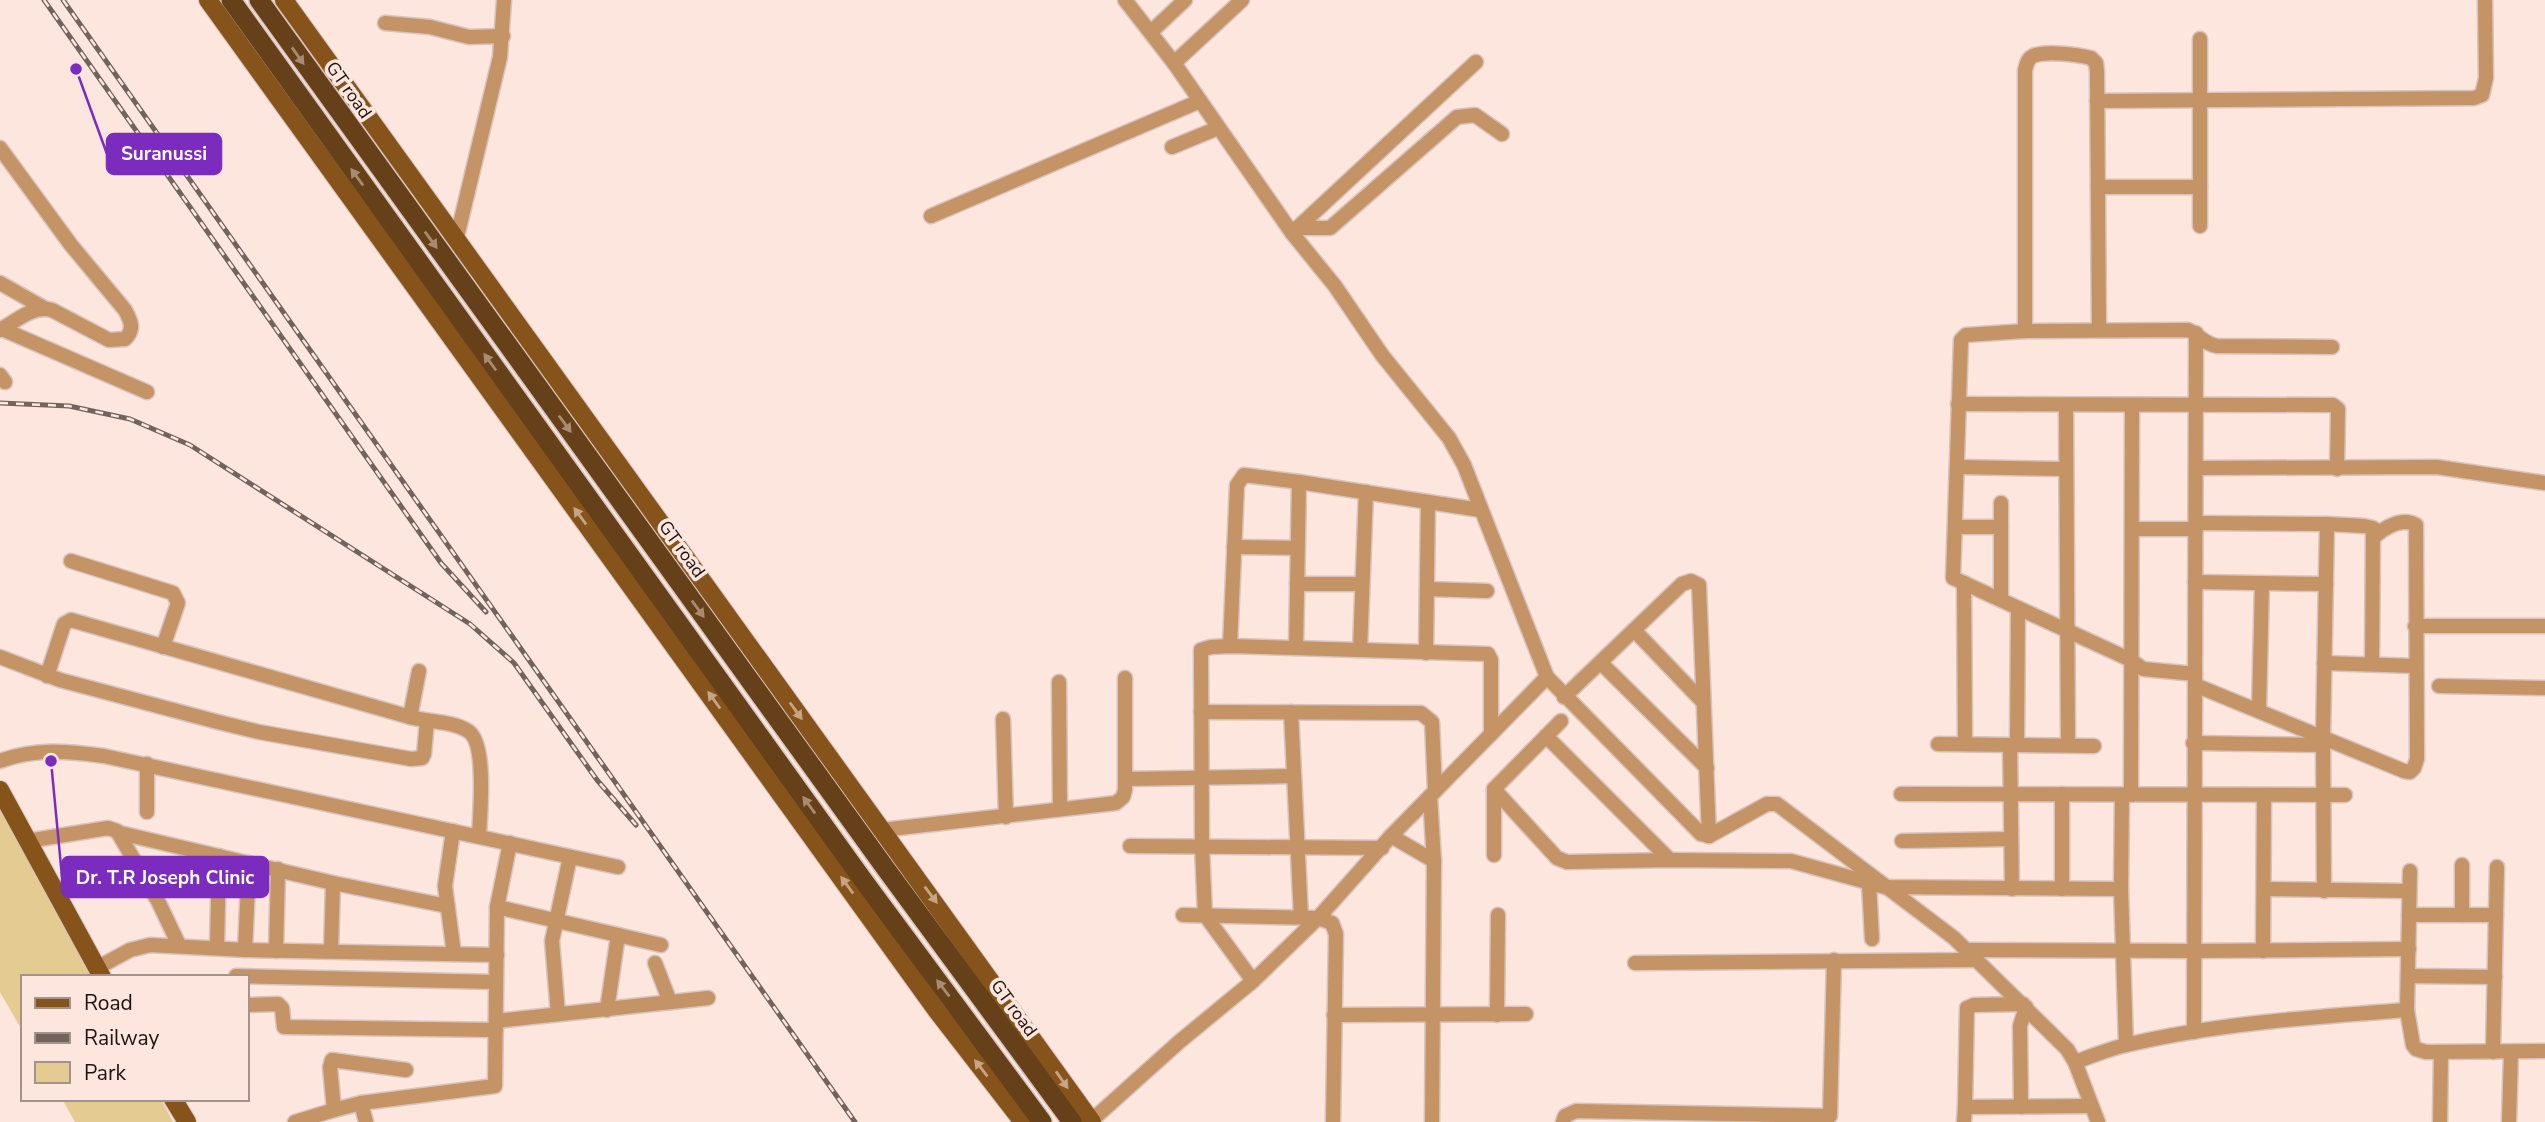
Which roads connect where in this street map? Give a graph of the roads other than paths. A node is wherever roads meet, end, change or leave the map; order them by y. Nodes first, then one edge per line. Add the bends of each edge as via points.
1 (208, 0) edge
2 (232, 0) edge
3 (259, 0) edge
4 (284, 0) edge
5 (504, 0) edge
6 (1125, 0) edge
7 (1185, 0) edge
8 (1242, 0) edge
9 (2485, 0) edge
10 (385, 23) dead end
11 (1151, 32) junction
12 (503, 36) junction
13 (2200, 39) dead end
14 (1476, 62) dead end
15 (1174, 63) junction
16 (2200, 100) junction
17 (1200, 101) junction
18 (2097, 101) junction
19 (1218, 128) junction
20 (1502, 134) dead end
21 (1172, 147) dead end
22 (0, 148) edge
23 (2098, 187) junction
24 (2200, 187) junction
25 (931, 216) dead end
26 (2200, 226) dead end
27 (1295, 230) junction
28 (456, 241) junction
29 (0, 283) edge
30 (44, 308) junction
31 (1, 329) edge
32 (2099, 330) junction
33 (2025, 331) junction
34 (2196, 333) junction
35 (2332, 347) dead end
36 (147, 392) dead end
37 (1958, 404) junction
38 (2196, 404) junction
39 (2066, 405) junction
40 (2132, 405) junction
41 (1958, 467) junction
42 (2196, 468) junction
43 (2065, 469) junction
44 (2337, 469) junction
45 (1299, 482) junction
46 (2545, 484) edge
47 (1366, 492) junction
48 (1428, 502) junction
49 (2001, 503) dead end
50 (1480, 510) junction
51 (2327, 524) junction
52 (2196, 526) junction
53 (1956, 527) junction
54 (2001, 527) junction
55 (2133, 529) junction
56 (2375, 536) junction
57 (1234, 547) junction
58 (1297, 548) junction
59 (71, 561) dead end
60 (2195, 582) junction
61 (1964, 583) junction
62 (1297, 584) junction
63 (1362, 584) junction
64 (2262, 584) junction
65 (2326, 584) junction
66 (1427, 589) junction
67 (1487, 591) dead end
68 (2001, 599) junction
69 (2018, 608) junction
70 (2416, 626) junction
71 (2545, 626) edge
72 (2067, 629) junction
73 (1634, 630) junction
74 (1230, 646) junction
75 (163, 647) junction
76 (1296, 648) junction
77 (1360, 650) junction
78 (1426, 653) junction
79 (0, 657) edge
80 (2131, 660) junction
81 (1601, 663) junction
82 (2324, 663) junction
83 (2372, 664) junction
84 (2415, 666) junction
85 (419, 671) dead end
86 (47, 676) junction
87 (1547, 677) junction
88 (1125, 678) dead end
89 (2195, 679) junction
90 (1059, 682) dead end
91 (2439, 686) dead end
92 (2545, 688) edge
93 (1564, 696) junction
94 (1703, 702) junction
95 (2259, 710) junction
96 (1201, 712) junction
97 (1291, 712) junction
98 (410, 717) junction
99 (1003, 719) dead end
100 (427, 721) junction
101 (1560, 721) dead end
102 (1491, 734) junction
103 (1546, 736) junction
104 (2323, 741) junction
105 (2193, 743) junction
106 (1938, 744) dead end
107 (1965, 744) junction
108 (2014, 745) junction
109 (2068, 746) junction
110 (2094, 746) dead end
111 (0, 761) edge
112 (147, 764) junction
113 (1707, 768) junction
114 (1294, 776) junction
115 (1202, 778) junction
116 (1126, 779) junction
117 (1494, 789) junction
118 (0, 790) edge
119 (2011, 793) junction
120 (1432, 794) junction
121 (1901, 794) dead end
122 (2062, 794) junction
123 (2323, 794) junction
124 (2127, 795) junction
125 (2194, 795) junction
126 (2264, 795) junction
127 (2344, 795) dead end
128 (1060, 809) junction
129 (147, 812) dead end
130 (1006, 817) junction
131 (453, 831) junction
132 (882, 831) junction
133 (120, 834) junction
134 (479, 836) junction
135 (1391, 836) junction
136 (1709, 836) junction
137 (2011, 839) junction
138 (27, 841) junction
139 (1902, 841) dead end
140 (510, 843) junction
141 (1130, 846) dead end
142 (1299, 847) junction
143 (1202, 848) junction
144 (1382, 848) junction
145 (1494, 855) dead end
146 (219, 856) junction
147 (570, 857) junction
148 (1670, 860) junction
149 (1434, 861) junction
150 (249, 863) junction
151 (2462, 865) dead end
152 (618, 867) dead end
153 (2497, 867) dead end
154 (278, 869) junction
155 (2410, 871) dead end
156 (333, 883) junction
157 (1869, 883) junction
158 (1885, 887) junction
159 (2012, 888) junction
160 (2062, 888) junction
161 (2121, 889) junction
162 (2264, 889) junction
163 (2324, 891) junction
164 (2409, 891) junction
165 (447, 906) junction
166 (497, 907) junction
167 (1183, 915) dead end
168 (1205, 915) junction
169 (1498, 915) dead end
170 (2409, 915) junction
171 (2462, 915) junction
172 (2496, 915) junction
173 (1301, 917) junction
174 (1318, 918) junction
175 (555, 920) junction
176 (618, 935) junction
177 (1872, 939) dead end
178 (179, 945) junction
179 (661, 946) dead end
180 (217, 948) junction
181 (2409, 949) junction
182 (240, 950) junction
183 (2122, 950) junction
184 (276, 951) junction
185 (331, 951) junction
186 (2194, 951) junction
187 (2263, 951) junction
188 (454, 954) junction
189 (497, 955) junction
190 (1970, 955) junction
191 (1834, 960) junction
192 (655, 963) dead end
193 (1635, 963) dead end
194 (99, 972) edge
195 (236, 975) edge
196 (248, 976) edge
197 (2408, 976) junction
198 (2496, 977) junction
199 (1253, 981) junction
200 (496, 982) junction
201 (708, 998) dead end
202 (670, 1002) junction
203 (248, 1005) edge
204 (2024, 1006) junction
205 (607, 1010) junction
206 (2407, 1010) junction
207 (558, 1014) junction
208 (1334, 1014) junction
209 (1525, 1014) dead end
210 (1497, 1015) junction
211 (1433, 1016) junction
212 (496, 1026) junction
213 (2194, 1032) junction
214 (2126, 1045) junction
215 (2545, 1051) edge
216 (2441, 1052) junction
217 (2493, 1052) junction
218 (2511, 1052) junction
219 (2076, 1062) junction
220 (406, 1070) dead end
221 (174, 1101) edge
222 (360, 1103) junction
223 (2091, 1105) junction
224 (1965, 1107) junction
225 (2021, 1107) junction
226 (334, 1110) junction
227 (1753, 1119) edge
228 (1796, 1119) edge
229 (1830, 1119) edge
230 (187, 1122) edge
231 (295, 1122) edge
232 (366, 1122) edge
233 (1023, 1122) edge
234 (1042, 1122) edge
235 (1072, 1122) edge
236 (1091, 1122) edge
237 (1332, 1122) edge
238 (1432, 1122) edge
239 (1563, 1122) edge
240 (1964, 1122) edge
241 (2098, 1122) edge
242 (2440, 1122) edge
243 (2509, 1122) edge

233 -> 1 main road via 937,1010
234 -> 2 highway via 839,847
3 -> 235 highway, GT road
4 - 28 main road
5 - 12 street
6 - 11 street
7 - 11 street
8 - 15 street
9 - 16 street via 2486,78 2482,94 2474,98
10 - 12 street via 469,37
11 - 15 street
12 - 28 street
13 - 16 street
14 - 27 street
15 - 17 street
16 - 18 street
16 - 24 street
17 - 19 street
17 - 25 street
18 - 23 street
18 - 33 street via 2096,63 2091,58 2042,54 2028,61
19 - 21 street
19 - 27 street
20 - 27 street via 1475,115 1457,117 1334,225
22 - 30 street via 71,246 125,310 132,328 125,339 109,340
23 - 24 street
23 - 32 street
24 - 26 street
27 - 50 street via 1382,355 1449,438
28 -> 132 main road
29 - 30 street
30 - 31 street
31 - 36 street
32 - 33 street
32 - 34 street
33 - 37 street via 1963,337
34 - 35 street via 2207,344 2217,346
34 - 38 street
37 - 39 street
37 - 41 street
38 - 40 street
38 - 42 street
38 - 44 street via 2336,406
39 - 40 street
39 - 43 street
40 - 55 street
41 - 43 street
41 - 53 street
42 - 44 street
42 - 52 street
43 - 72 street
44 - 46 street via 2437,467
45 - 47 street
45 - 57 street via 1244,475
45 - 58 street
47 - 48 street
47 - 63 street
48 - 50 street
48 - 66 street
49 - 54 street
50 - 87 street
51 - 52 street
51 - 56 street via 2370,527
51 - 65 street
52 - 55 street
52 - 60 street
53 - 54 street
53 - 61 street via 1952,575
54 - 68 street
55 - 80 street
56 - 70 street via 2390,525 2416,525
56 - 83 street
57 - 58 street
57 - 74 street
58 - 62 street
59 - 75 street via 173,593 177,603
60 - 64 street
60 - 89 street
61 - 68 street
61 - 107 street
62 - 63 street
62 - 76 street
63 - 77 street
64 - 65 street
64 - 95 street
65 - 82 street
66 - 67 street
66 - 78 street
68 - 69 street
69 - 72 street
69 - 108 street
70 - 71 street
70 - 84 street
72 - 80 street
72 - 109 street
73 - 81 street
73 - 94 street
73 - 94 street via 1682,584 1691,581 1699,585
74 - 76 street
74 - 96 street via 1202,650
75 - 86 street via 67,621
75 - 98 street
76 - 77 street
77 - 78 street
78 - 102 street via 1490,656
79 - 86 street
80 - 89 street via 2143,669
80 - 124 street
81 - 93 street
81 - 113 street
82 - 83 street
82 - 104 street
83 - 84 street
84 - 104 street via 2417,759 2410,772
85 - 98 street
86 - 100 street via 260,732 416,760 425,754
87 - 93 street
87 - 102 street
88 - 116 street
89 - 95 street
89 - 105 street
90 - 128 street
91 - 92 street
93 - 136 street via 1701,834
94 - 113 street
95 - 104 street
96 - 97 street
96 - 115 street
97 - 114 street
97 - 120 street via 1426,715 1432,722
98 - 100 street
99 - 130 street
100 - 134 street via 458,726 474,736 480,768
101 - 103 street
102 - 120 street
103 - 117 street
103 - 148 street
104 - 105 street
104 - 123 street
105 - 125 street
106 - 107 street
107 - 108 street
108 - 109 street
108 - 119 street
109 - 110 street
111 - 112 street via 55,751
112 - 129 street
112 - 131 street
113 - 136 street
114 - 115 street
114 - 142 street
115 - 116 street
115 - 143 street
116 - 128 street via 1123,797 1116,803
117 - 145 street
117 - 148 street via 1561,861
118 - 138 main road
119 - 121 street
119 - 122 street
119 - 137 street
120 - 135 street
120 - 149 street
122 - 124 street
122 - 160 street
123 - 126 street
123 - 127 street
123 - 163 street
124 - 125 street
124 - 161 street
125 - 126 street
125 - 186 street
126 - 162 street
128 - 130 street
130 - 132 street
131 - 134 street
131 - 165 street via 445,886
132 -> 236 main road
133 - 138 street via 108,828
133 - 146 street
133 - 178 street
134 - 140 street
135 - 144 street
135 - 149 street
136 - 158 street via 1767,804 1777,804
137 - 139 street
137 - 159 street
138 - 194 main road
140 - 147 street
140 - 166 street
141 - 143 street
142 - 143 street
142 - 144 street
142 - 173 street
143 - 168 street
144 - 174 street
146 - 150 street
146 - 180 street
147 - 152 street
147 - 175 street
148 - 157 street via 1791,861
149 - 211 street
150 - 154 street
150 - 182 street
151 - 171 street
153 - 172 street
154 - 156 street
154 - 184 street
155 - 164 street
156 - 165 street
156 - 185 street
157 - 158 street
157 - 177 street
158 - 159 street
158 - 190 street
159 - 160 street
160 - 161 street
161 - 183 street
162 - 163 street
162 - 187 street
163 - 164 street
164 - 170 street
165 - 188 street
166 - 175 street
166 - 189 street
167 - 168 street
168 - 173 street
168 - 199 street
169 - 210 street
170 - 171 street
170 - 181 street
171 - 172 street
172 - 198 street
173 - 174 street
174 - 199 street
174 - 208 street via 1335,928
175 - 176 street
175 - 207 street via 551,953
176 - 179 street
176 - 205 street
178 - 180 street
178 - 194 street via 137,947
180 - 182 street
181 - 187 street
181 - 197 street
182 - 184 street
182 - 195 street
183 - 186 street
183 - 190 street
183 - 214 street
184 - 185 street
185 - 188 street
186 - 187 street
186 - 213 street
188 - 189 street
189 - 200 street
190 - 191 street
190 - 204 street
191 - 193 street
191 - 229 street
192 - 202 street
196 - 200 street
197 - 198 street
197 - 206 street
198 - 217 street
199 - 236 street
200 - 212 street
201 - 202 street
202 - 205 street
203 - 212 street via 278,1004 284,1027
204 - 219 street
204 - 224 street via 1967,1008
204 - 225 street
205 - 207 street
206 - 213 street
206 - 216 street via 2416,1049
207 - 212 street
208 - 211 street
208 - 237 street
209 - 210 street
210 - 211 street
211 - 238 street
212 - 222 street via 493,1087
213 - 214 street
214 - 219 street
215 - 218 street
216 - 217 street
216 - 242 street
217 - 218 street
218 - 243 street
219 - 223 street
220 - 226 street via 332,1060
221 - 230 main road
222 - 226 street
222 - 232 street
223 - 225 street
223 - 241 street
224 - 225 street
224 - 240 street
226 - 231 street
227 - 228 street
227 - 239 street via 1576,1111 1569,1112
228 - 229 street

